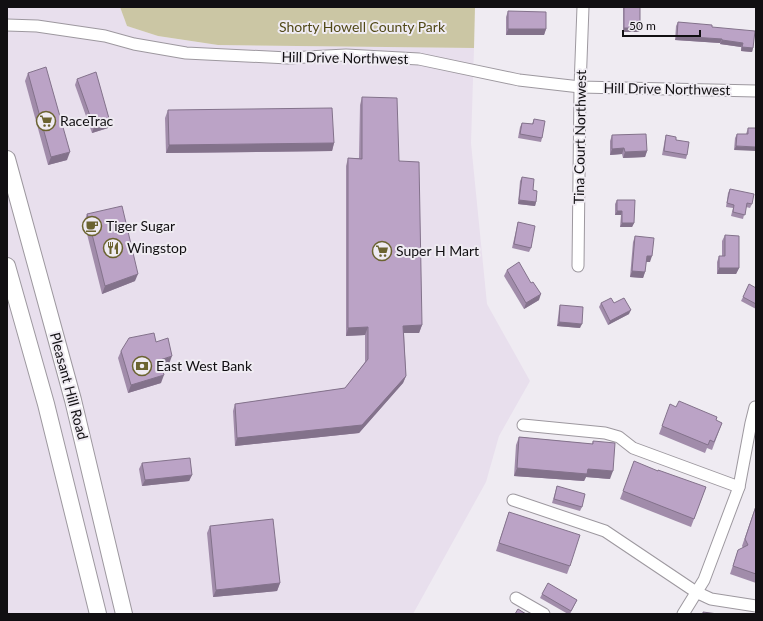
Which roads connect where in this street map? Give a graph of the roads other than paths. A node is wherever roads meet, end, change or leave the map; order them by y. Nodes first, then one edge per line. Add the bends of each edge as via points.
1 (583, 7) edge
2 (7, 25) edge
3 (580, 87) junction
4 (756, 91) edge
5 (7, 159) edge
6 (7, 266) edge
7 (578, 266) dead end
8 (755, 407) edge
9 (523, 425) dead end
10 (739, 487) junction
11 (513, 500) dead end
12 (696, 592) junction
13 (516, 598) dead end
14 (756, 606) edge
15 (98, 614) edge
16 (124, 614) edge
17 (544, 614) edge
18 (683, 614) edge

1 - 3 street, Tina Court Northwest
2 - 3 street, Hill Drive Northwest via 37,26 105,36 186,53 288,58 346,55 419,59 518,80
3 - 4 street, Hill Drive Northwest
3 - 7 street, Tina Court Northwest
5 - 16 highway, Pleasant Hill Road via 73,400
6 - 15 highway, Pleasant Hill Road via 46,404
8 - 10 street
9 - 10 street via 605,433 619,437 633,448
10 - 12 street via 704,580
11 - 12 street via 605,531
12 - 14 street via 712,599
12 - 18 street
13 - 17 street

